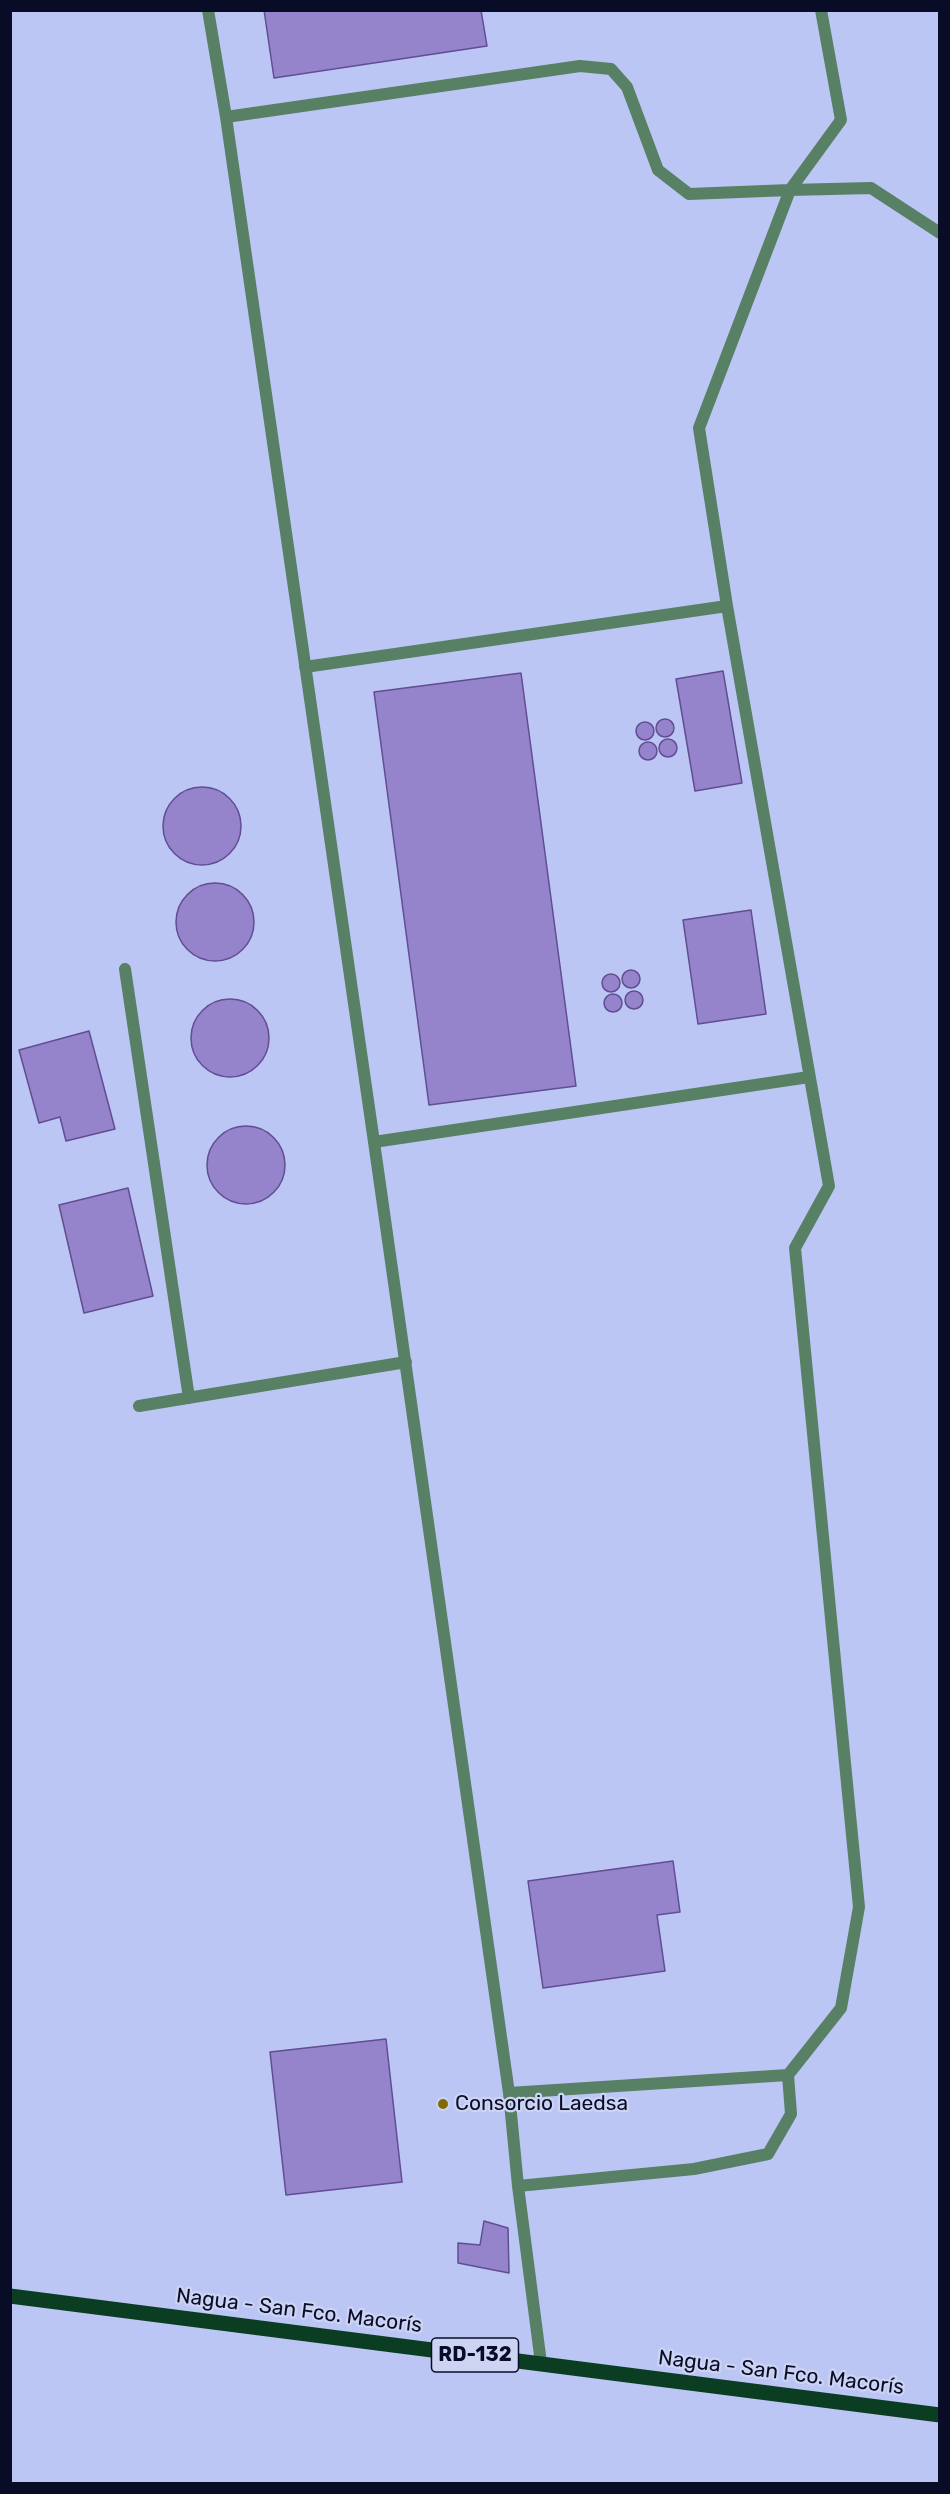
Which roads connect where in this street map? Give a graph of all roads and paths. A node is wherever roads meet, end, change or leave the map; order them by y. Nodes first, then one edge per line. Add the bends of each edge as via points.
1 (208, 10) edge
2 (821, 10) edge
3 (226, 117) junction
4 (790, 190) junction
5 (939, 233) edge
6 (727, 606) junction
7 (305, 667) junction
8 (124, 969) dead end
9 (809, 1077) junction
10 (374, 1142) junction
11 (406, 1362) junction
12 (189, 1398) junction
13 (139, 1406) dead end
14 (788, 2075) junction
15 (509, 2093) junction
16 (518, 2186) junction
17 (10, 2296) edge
18 (541, 2363) junction
19 (939, 2415) edge

1 - 3 lane
2 - 4 lane via 841,120
3 - 4 lane via 580,66 611,69 627,87 658,170 689,194
3 - 7 lane
4 - 5 lane via 871,188
4 - 6 lane via 699,428
6 - 7 lane
6 - 9 lane
7 - 10 lane
8 - 12 lane
9 - 10 lane
9 - 14 lane via 829,1186 795,1248 859,1907 841,2008
10 - 11 lane
11 - 12 lane
11 - 15 lane
12 - 13 lane
14 - 15 lane
14 - 16 lane via 791,2114 768,2154 694,2169
15 - 16 lane
16 - 18 lane
17 - 18 main road, Nagua - San Fco. Macorís / RD-132
18 - 19 main road, Nagua - San Fco. Macorís / RD-132

